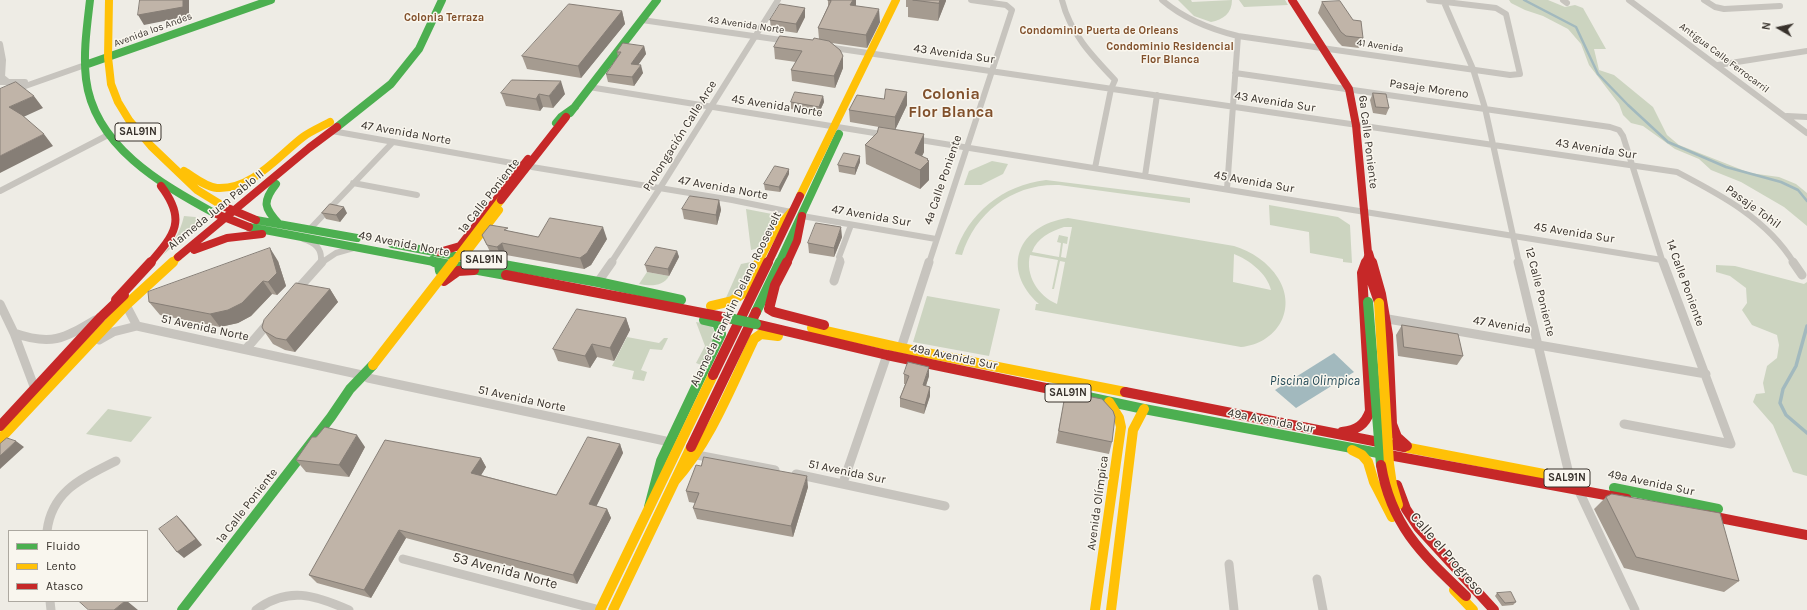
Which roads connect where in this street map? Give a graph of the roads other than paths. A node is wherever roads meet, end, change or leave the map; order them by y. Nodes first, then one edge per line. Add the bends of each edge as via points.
1 (90, 0) edge
2 (107, 0) edge
3 (271, 0) edge
4 (435, 0) edge
5 (442, 0) edge
6 (657, 0) edge
7 (778, 0) edge
8 (896, 0) edge
9 (903, 0) edge
10 (971, 0) edge
11 (1062, 0) edge
12 (1162, 0) edge
13 (1292, 0) edge
14 (1429, 0) edge
15 (1629, 0) edge
16 (1704, 0) edge
17 (1443, 1) edge
18 (1780, 6) dead end
19 (642, 20) junction
20 (754, 36) junction
21 (1238, 36) junction
22 (792, 42) edge
23 (0, 44) edge
24 (823, 46) edge
25 (1325, 49) junction
26 (1807, 51) edge
27 (1, 52) edge
28 (1798, 52) junction
29 (873, 54) junction
30 (108, 57) junction
31 (1807, 59) edge
32 (1, 62) edge
33 (85, 65) junction
34 (1718, 65) junction
35 (1472, 69) junction
36 (992, 71) junction
37 (1235, 73) junction
38 (42, 80) junction
39 (5, 82) edge
40 (589, 87) junction
41 (1111, 89) junction
42 (1349, 89) junction
43 (1157, 95) junction
44 (1233, 106) junction
45 (575, 107) junction
46 (712, 107) junction
47 (1485, 108) junction
48 (1786, 116) junction
49 (1807, 118) edge
50 (1356, 125) junction
51 (331, 127) junction
52 (839, 127) junction
53 (1619, 130) joint
54 (1807, 133) edge
55 (108, 135) junction
56 (321, 139) junction
57 (393, 142) junction
58 (1493, 144) junction
59 (966, 148) junction
60 (172, 165) junction
61 (523, 165) junction
62 (1633, 165) junction
63 (532, 167) junction
64 (1095, 168) junction
65 (1677, 172) joint
66 (1145, 176) junction
67 (155, 179) junction
68 (353, 183) junction
69 (660, 188) junction
70 (1227, 189) junction
71 (0, 191) edge
72 (500, 194) junction
73 (416, 195) dead end
74 (510, 196) junction
75 (791, 212) junction
76 (1364, 213) junction
77 (802, 216) junction
78 (279, 224) junction
79 (852, 225) junction
80 (309, 230) junction
81 (281, 234) junction
82 (1512, 235) junction
83 (298, 237) junction
84 (936, 239) junction
85 (361, 243) junction
86 (385, 243) dead end
87 (460, 246) junction
88 (472, 246) junction
89 (439, 252) junction
90 (1369, 253) junction
91 (432, 260) junction
92 (1662, 260) junction
93 (321, 261) junction
94 (490, 261) junction
95 (440, 271) junction
96 (482, 271) junction
97 (450, 273) junction
98 (1802, 275) dead end
99 (1371, 279) junction
100 (834, 281) dead end
101 (598, 282) junction
102 (288, 299) edge
103 (0, 304) edge
104 (126, 305) junction
105 (664, 305) junction
106 (711, 306) junction
107 (735, 315) junction
108 (274, 316) edge
109 (101, 317) junction
110 (1388, 319) junction
111 (137, 326) junction
112 (14, 333) junction
113 (831, 337) junction
114 (1539, 344) junction
115 (901, 348) junction
116 (246, 349) junction
117 (85, 350) junction
118 (887, 355) junction
119 (1706, 374) junction
120 (365, 377) junction
121 (36, 389) junction
122 (1109, 402) junction
123 (1144, 409) junction
124 (1367, 422) junction
125 (1392, 423) junction
126 (1624, 424) dead end
127 (0, 426) edge
128 (1326, 432) junction
129 (0, 439) edge
130 (670, 442) junction
131 (1333, 444) junction
132 (1407, 446) junction
133 (1383, 447) junction
134 (697, 455) junction
135 (1420, 460) junction
136 (116, 461) dead end
137 (1370, 468) junction
138 (1394, 475) junction
139 (1570, 478) junction
140 (674, 482) junction
141 (843, 483) junction
142 (1578, 489) junction
143 (945, 506) dead end
144 (649, 507) junction
145 (1807, 528) edge
146 (47, 530) edge
147 (1807, 535) edge
148 (403, 559) dead end
149 (1229, 564) dead end
150 (1317, 579) dead end
151 (1468, 594) junction
152 (182, 610) edge
153 (256, 610) edge
154 (349, 610) edge
155 (600, 610) edge
156 (613, 610) edge
157 (1095, 610) edge
158 (1111, 610) edge
159 (1234, 610) edge
160 (1323, 610) edge
161 (1473, 610) edge
162 (1478, 610) edge
163 (1489, 610) edge
164 (1494, 610) edge
165 (1635, 610) edge

1 - 33 main road, SAL91N
2 - 30 main road, SAL91N
3 - 30 main road, Avenida los Andes
4 - 51 main road, Alameda Juan Pablo II via 418,36 389,76
5 - 51 main road, Alameda Juan Pablo II via 419,49 406,67 380,94
6 - 19 main road, 1a Calle Poniente
7 - 20 street, Prolongación Calle Arce
8 - 29 main road, Alameda Franklin Delano Roosevelt
9 - 29 main road, Alameda Franklin Delano Roosevelt
10 - 36 street, 4a Calle Poniente via 1001,4 1009,6 1012,10
11 - 41 street via 1070,25 1079,41 1115,80
12 - 21 street, 41 Avenida via 1193,21 1218,32
13 - 25 main road, 6a Calle Poniente
14 - 17 street
15 - 34 street, Antigua Calle Ferrocarril
16 - 18 street via 1724,10
17 - 35 street, 12 Calle Poniente
17 - 35 street, 41 Avenida via 1496,8 1506,14 1520,74 1510,75
19 - 20 street, 43 Avenida Norte
19 - 40 main road, 1a Calle Poniente
20 - 22 street, 43 Avenida Norte
20 - 46 street, Prolongación Calle Arce
21 - 25 street, 41 Avenida
21 - 37 street
23 - 27 street
24 - 29 street
25 - 35 street, 41 Avenida
25 - 42 main road, 6a Calle Poniente
26 - 28 street
27 - 32 street
28 - 31 street
28 - 34 street
29 - 36 street, 43 Avenida Sur
29 - 52 main road, Alameda Franklin Delano Roosevelt
30 - 33 main road, Avenida los Andes
30 - 60 main road, SAL91N via 110,84 124,113 151,146
32 - 39 street
33 - 38 street, Avenida los Andes
33 - 55 main road, SAL91N via 90,99
34 - 48 street, Antigua Calle Ferrocarril
35 - 47 street, 12 Calle Poniente
36 - 41 street, 43 Avenida Sur
36 - 59 street, 4a Calle Poniente
37 - 42 street, Pasaje Moreno
37 - 44 street
38 - 39 street, Avenida los Andes
38 - 39 street, Avenida los Andes via 8,91 12,86
40 - 45 main road, 1a Calle Poniente
40 - 46 street, 45 Avenida Norte
41 - 43 street, 43 Avenida Sur
41 - 64 street
42 - 47 street, Pasaje Moreno
42 - 50 main road, 6a Calle Poniente
43 - 44 street, 43 Avenida Sur
43 - 66 street
44 - 50 street, 43 Avenida Sur
44 - 70 street
45 - 61 main road, 1a Calle Poniente via 561,116
45 - 63 main road, 1a Calle Poniente via 570,118
45 - 120 main road, 1a Calle Poniente, bridge
46 - 52 street, 45 Avenida Norte
46 - 69 street, Prolongación Calle Arce
47 - 53 street, Pasaje Moreno
47 - 58 street, 12 Calle Poniente
48 - 49 street
48 - 54 street, Antigua Calle Ferrocarril
50 - 58 street, 43 Avenida Sur
50 - 76 main road, 6a Calle Poniente
51 - 56 main road, Alameda Juan Pablo II
51 - 57 street, 47 Avenida Norte
51 - 60 main road via 305,136 253,177 238,185 219,188 210,186
51 - 109 main road, Alameda Juan Pablo II via 157,264
52 - 59 street, 45 Avenida Sur
52 - 75 main road, Alameda Franklin Delano Roosevelt
52 - 77 main road, Alameda Franklin Delano Roosevelt
53 - 62 street, 14 Calle Poniente
55 - 67 main road, SAL91N via 129,158
55 - 71 street
56 - 78 main road via 265,196 265,209
56 - 104 main road, Alameda Juan Pablo II via 177,257
57 - 61 street, 47 Avenida Norte
57 - 68 street
58 - 62 street, 43 Avenida Sur
58 - 82 street, 12 Calle Poniente
59 - 64 street, 45 Avenida Sur
59 - 84 street, 4a Calle Poniente
60 - 78 main road, 49 Avenida Norte / SAL91N, bridge via 197,190 223,206 256,220
61 - 72 main road, 1a Calle Poniente
62 - 65 street, 43 Avenida Sur
62 - 92 street, 14 Calle Poniente
63 - 69 street, 47 Avenida Norte
63 - 74 main road, 1a Calle Poniente
64 - 66 street, 45 Avenida Sur
65 - 98 street, Pasaje Tohil via 1748,214 1773,234 1790,253
66 - 70 street, 45 Avenida Sur
67 - 81 main road, 49 Avenida Norte / SAL91N, bridge via 214,213 249,227
67 - 109 main road via 175,205 177,219 174,231 169,241
68 - 73 street
68 - 80 street
69 - 75 street, 47 Avenida Norte
69 - 101 street, Prolongación Calle Arce
70 - 76 street, 45 Avenida Sur
72 - 74 main road
72 - 87 main road, 1a Calle Poniente
74 - 88 main road, 1a Calle Poniente
75 - 106 main road via 776,229 742,294 732,301
75 - 144 main road, Alameda Franklin Delano Roosevelt
76 - 82 street, 45 Avenida Sur
76 - 90 main road, 6a Calle Poniente
77 - 79 street, 47 Avenida Sur
77 - 113 main road via 801,234 769,309 825,325
77 - 140 main road, Alameda Franklin Delano Roosevelt
78 - 80 main road, 49 Avenida Norte / SAL91N
79 - 84 street, 47 Avenida Sur
79 - 100 street via 839,257 841,260
80 - 85 main road, 49 Avenida Norte / SAL91N
81 - 83 main road, 49 Avenida Norte / SAL91N
81 - 104 main road via 234,236 202,245 191,251
82 - 92 street, 45 Avenida Sur
82 - 114 street, 12 Calle Poniente
83 - 85 main road, 49 Avenida Norte / SAL91N
83 - 93 street via 312,242 320,249
84 - 115 street, 4a Calle Poniente
85 - 91 main road, 49 Avenida Norte / SAL91N
85 - 93 street via 336,252
86 - 89 main road, 49 Avenida Norte / SAL91N
87 - 88 main road via 459,248 464,250
87 - 89 main road, 1a Calle Poniente
88 - 94 main road, 1a Calle Poniente via 474,254
89 - 94 main road, 49 Avenida Norte / SAL91N
90 - 99 main road, 6a Calle Poniente
90 - 110 main road via 1378,275
90 - 124 main road via 1362,273 1370,411
91 - 95 main road via 439,264
91 - 96 main road, 49 Avenida Norte / SAL91N
92 - 119 street, 14 Calle Poniente
93 - 102 street
94 - 101 main road, 49 Avenida Norte / SAL91N
95 - 97 main road via 447,268 452,270
95 - 120 main road, 1a Calle Poniente via 367,364
96 - 97 main road via 463,269
96 - 105 main road, 49 Avenida Norte / SAL91N
97 - 120 main road, 1a Calle Poniente
99 - 133 main road, 6a Calle Poniente, bridge via 1368,302
99 - 133 main road, 6a Calle Poniente, bridge via 1379,303
101 - 106 main road, 49 Avenida Norte / SAL91N
103 - 112 street
104 - 111 street
104 - 117 main road, Alameda Juan Pablo II
105 - 107 main road, 49 Avenida Norte / SAL91N
105 - 130 main road via 674,313 717,323 721,332
106 - 107 main road, 49 Avenida Norte / SAL91N
107 - 113 main road, 49a Avenida Sur / SAL91N, bridge
108 - 116 street
109 - 112 street via 69,336 54,340 32,340
109 - 121 main road, Alameda Juan Pablo II
110 - 114 street, 47 Avenida
110 - 125 main road
111 - 116 street, 51 Avenida Norte
111 - 117 street, 51 Avenida Norte via 109,333
112 - 121 street
113 - 115 main road, 49a Avenida Sur / SAL91N
113 - 118 main road, 49a Avenida Sur / SAL91N
113 - 134 main road via 816,344 769,334 757,336
114 - 119 street, 47 Avenida
114 - 139 street, 12 Calle Poniente
115 - 128 main road, 49a Avenida Sur / SAL91N
116 - 120 street, 51 Avenida Norte
117 - 129 main road, Alameda Juan Pablo II
118 - 122 main road, 49a Avenida Sur / SAL91N
118 - 141 street
119 - 126 street, 14 Calle Poniente via 1731,444
120 - 130 street, 51 Avenida Norte
120 - 152 main road, 1a Calle Poniente via 337,406
121 - 127 main road, Alameda Juan Pablo II
122 - 123 main road, 49a Avenida Sur / SAL91N
122 - 157 main road, Avenida Olímpica via 1119,418 1121,427
123 - 131 main road, 49a Avenida Sur / SAL91N
123 - 158 main road, Avenida Olímpica via 1133,430
124 - 125 main road via 1375,428 1384,429
124 - 128 main road via 1354,431
125 - 132 main road via 1396,439
128 - 132 main road, 49a Avenida Sur / SAL91N
130 - 144 main road via 661,462
131 - 135 main road, 49a Avenida Sur / SAL91N
131 - 137 main road via 1357,452 1365,458
132 - 139 main road, 49a Avenida Sur / SAL91N
133 - 151 main road, Calle el Progreso, bridge via 1386,492 1396,515 1424,552
134 - 140 main road via 687,471
134 - 141 street, 51 Avenida Sur
135 - 138 main road via 1397,460 1392,467
135 - 142 main road, 49a Avenida Sur / SAL91N
136 - 146 street via 63,493 53,506 47,521
137 - 138 main road via 1376,465 1385,466
137 - 161 main road via 1383,502 1406,537
138 - 164 main road via 1406,509 1418,527
139 - 145 main road, 49a Avenida Sur / SAL91N
140 - 156 main road, Alameda Franklin Delano Roosevelt
141 - 143 street, 51 Avenida Sur
142 - 147 main road, 49a Avenida Sur / SAL91N
142 - 165 street
144 - 155 main road, Alameda Franklin Delano Roosevelt
148 - 155 street, 53 Avenida Norte
149 - 159 street
150 - 160 street
151 - 162 main road, Calle el Progreso
151 - 163 main road, Calle el Progreso
153 - 154 street via 276,597 290,594 309,595

